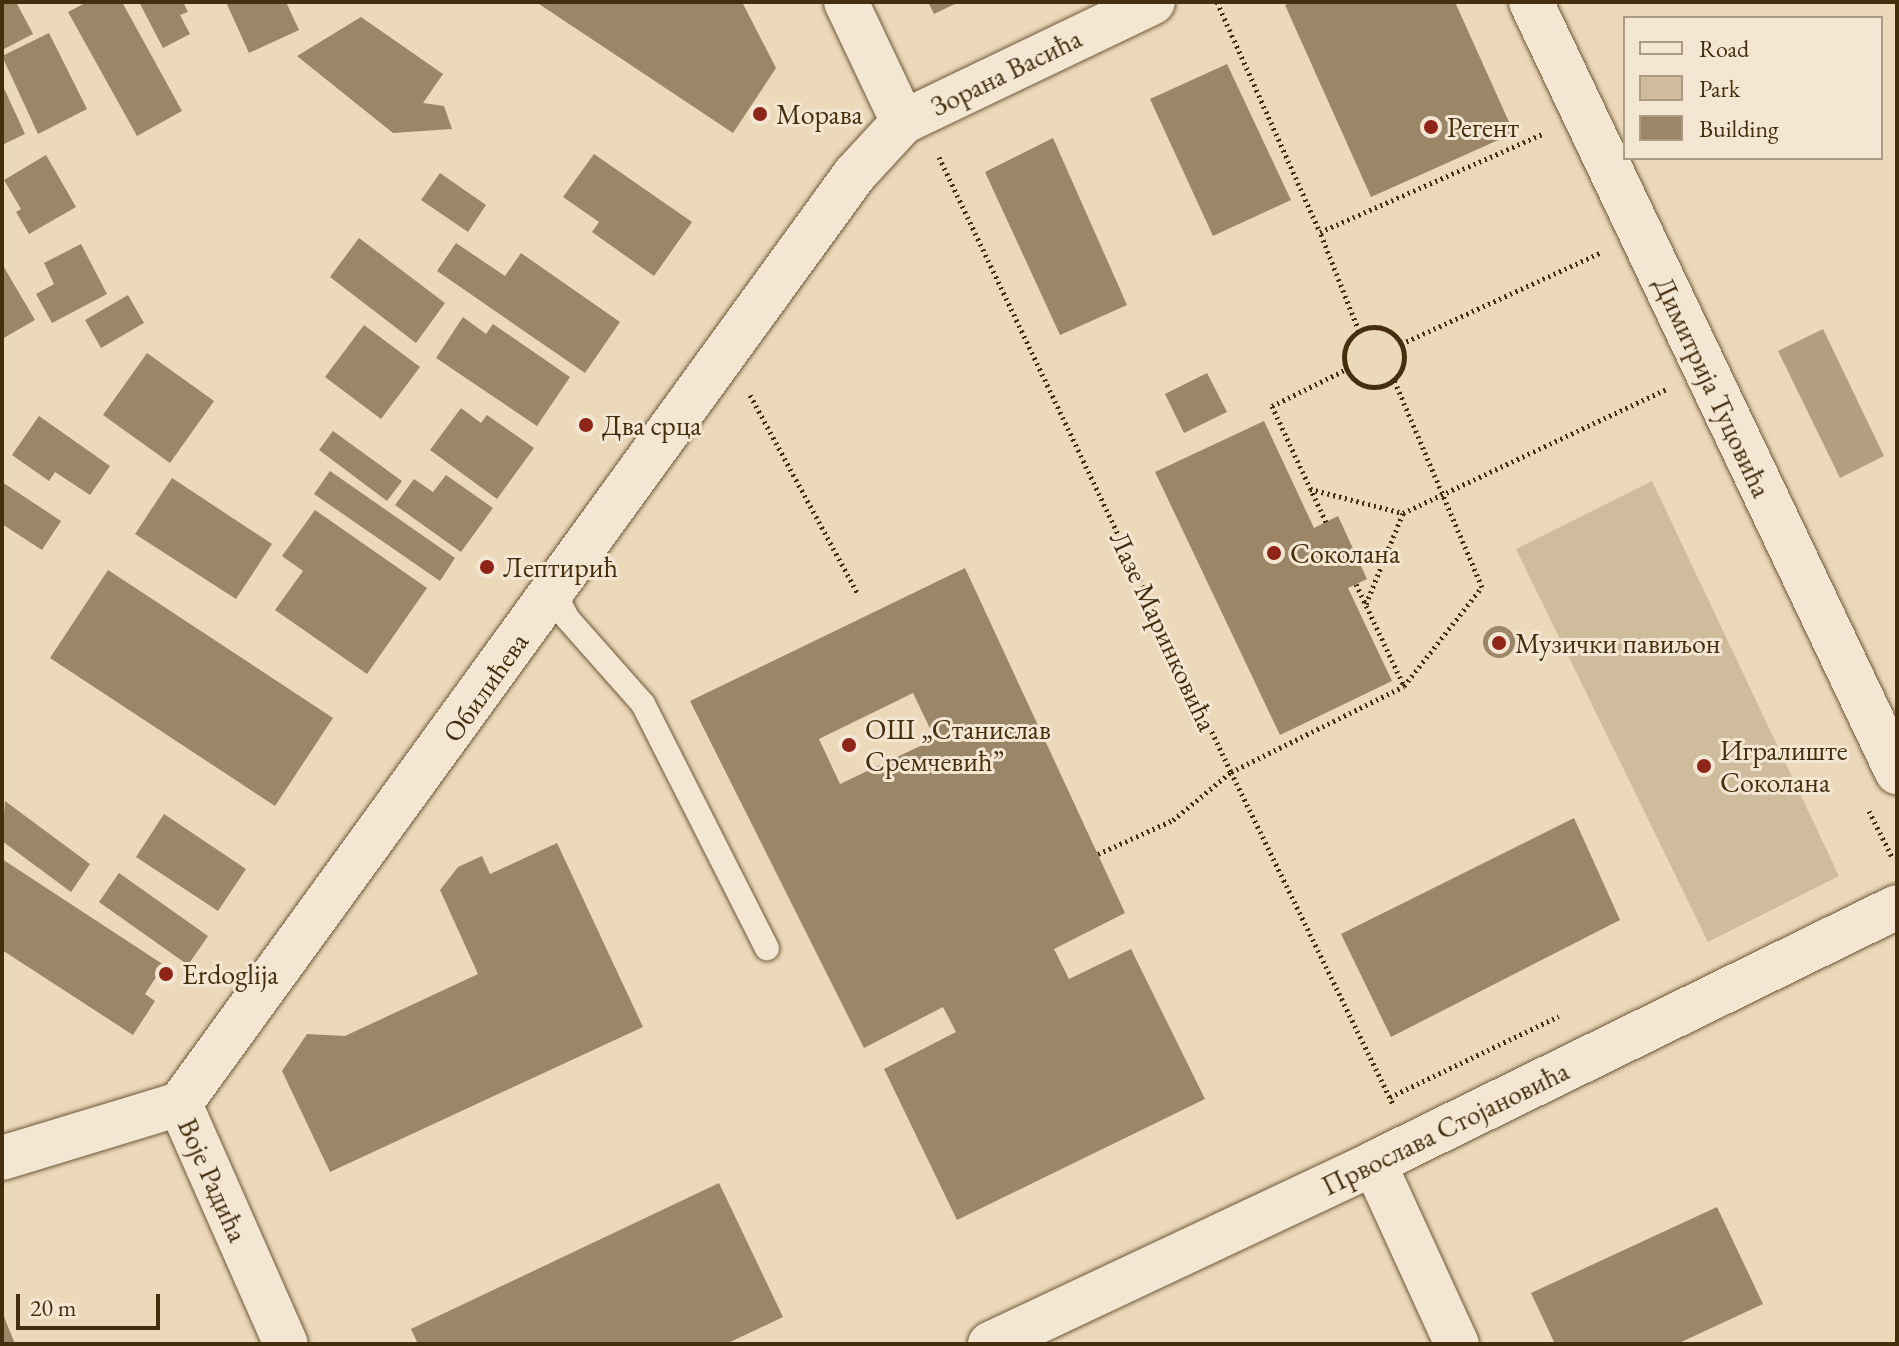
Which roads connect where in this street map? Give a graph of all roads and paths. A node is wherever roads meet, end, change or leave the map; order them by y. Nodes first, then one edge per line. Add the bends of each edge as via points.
1 (846, 2) edge
2 (1153, 2) edge
3 (1217, 2) edge
4 (1531, 2) edge
5 (911, 118) junction
6 (1544, 133) dead end
7 (1320, 232) junction
8 (1602, 252) dead end
9 (1359, 331) junction
10 (1401, 344) junction
11 (726, 351) junction
12 (1347, 369) junction
13 (1705, 369) junction
14 (1394, 380) junction
15 (1310, 489) junction
16 (1442, 495) junction
17 (1403, 513) junction
18 (1326, 522) dead end
19 (1356, 584) dead end
20 (553, 590) junction
21 (858, 594) dead end
22 (1366, 605) junction
23 (1404, 686) junction
24 (1231, 772) junction
25 (1897, 772) edge
26 (1098, 854) dead end
27 (1897, 907) edge
28 (767, 948) dead end
29 (180, 1104) junction
30 (1393, 1154) junction
31 (2, 1158) edge
32 (286, 1344) edge
33 (990, 1344) edge
34 (1457, 1344) edge

1 - 5 street
2 - 5 street, Зорана Васића
3 - 7 path
4 - 13 street, Димитрија Туцовића
5 - 11 street, Обилићева via 855,174
5 - 24 path, Лазе Маринковића
6 - 7 path
7 - 9 path
8 - 10 path
9 - 10 path via 1379,327
9 - 12 path via 1344,352
10 - 14 path via 1404,363
11 - 20 street, Обилићева
11 - 21 path
12 - 14 path via 1368,386
12 - 15 path via 1272,406
13 - 16 path
13 - 25 street, Димитрија Туцовића
14 - 16 path
15 - 17 path
15 - 18 path
16 - 17 path
16 - 23 path via 1482,587
17 - 22 path
19 - 22 path
20 - 28 lane via 567,618 643,704
20 - 29 street, Обилићева
22 - 23 path
23 - 24 path
24 - 26 path via 1173,820
24 - 30 path, Лазе Маринковића
27 - 30 street, Првослава Стојановића
29 - 31 street
29 - 32 street, Воје Радића
30 - 33 street, Првослава Стојановића
30 - 34 street

